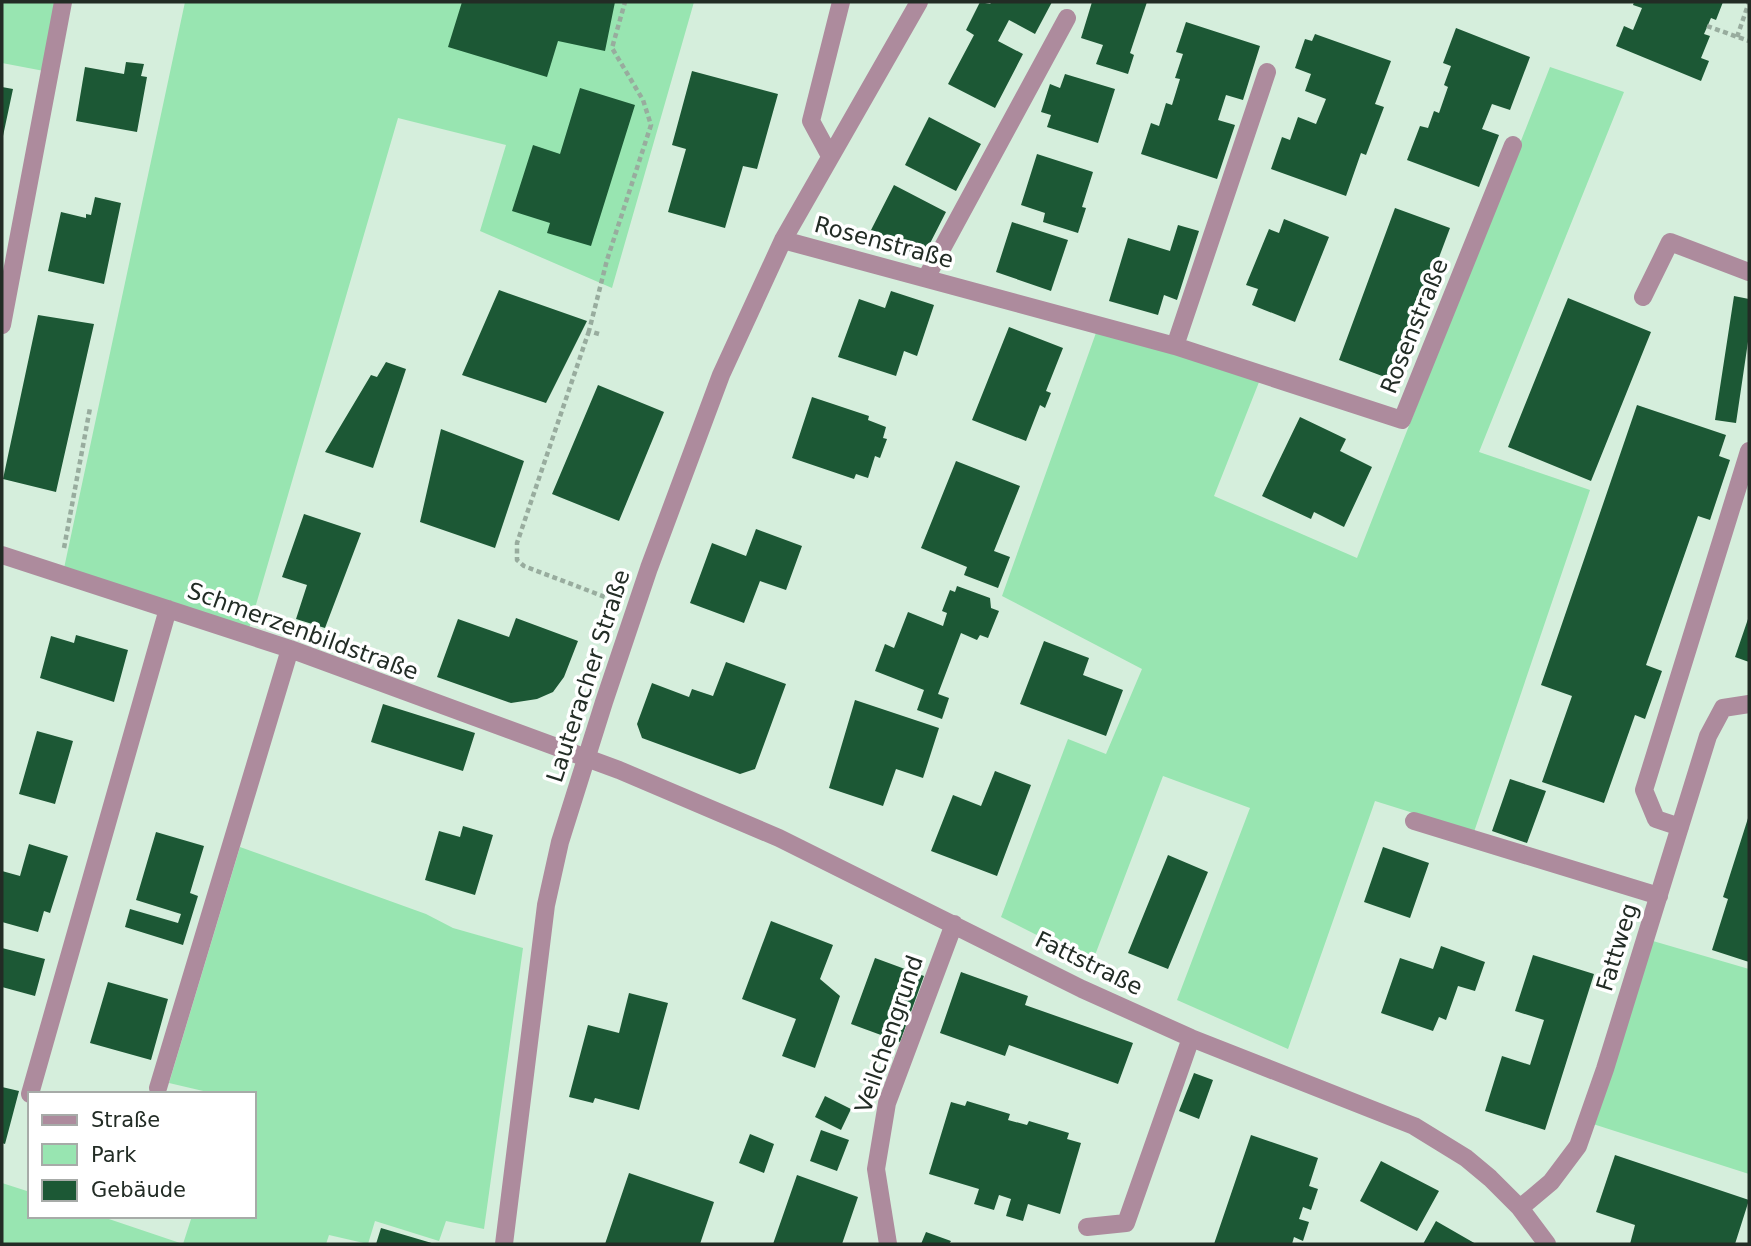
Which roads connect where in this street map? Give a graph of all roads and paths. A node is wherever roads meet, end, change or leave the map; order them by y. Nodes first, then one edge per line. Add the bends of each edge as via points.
1 (63, 2) edge
2 (625, 2) edge
3 (841, 2) edge
4 (919, 2) edge
5 (1749, 2) edge
6 (1067, 18) dead end
7 (1707, 26) dead end
8 (1737, 37) junction
9 (1749, 41) edge
10 (1267, 72) dead end
11 (1513, 145) dead end
12 (830, 156) junction
13 (783, 240) junction
14 (1749, 272) edge
15 (926, 278) junction
16 (1643, 297) dead end
17 (2, 325) edge
18 (589, 331) junction
19 (599, 334) dead end
20 (1175, 346) junction
21 (90, 408) dead end
22 (1749, 451) edge
23 (2, 555) edge
24 (59, 574) junction
25 (168, 609) junction
26 (636, 609) junction
27 (290, 649) junction
28 (1749, 704) edge
29 (586, 758) junction
30 (1413, 821) dead end
31 (1680, 827) junction
32 (1659, 896) junction
33 (954, 924) junction
34 (1191, 1038) junction
35 (158, 1087) dead end
36 (31, 1092) edge
37 (1520, 1208) junction
38 (1087, 1227) dead end
39 (504, 1244) edge
40 (888, 1244) edge
41 (1547, 1244) edge

1 - 17 street
2 - 18 path via 612,48 643,100 651,125
3 - 12 street via 811,121
4 - 12 street, Lauteracher Straße
5 - 8 path
6 - 15 street
7 - 8 path
8 - 9 path
10 - 20 street
11 - 20 street, Rosenstraße via 1402,420
12 - 13 street, Lauteracher Straße
13 - 15 street, Rosenstraße
13 - 26 street, Lauteracher Straße via 721,375
14 - 16 street via 1670,242
15 - 20 street, Rosenstraße
18 - 19 path
18 - 26 path via 517,544 517,561
21 - 24 path
22 - 31 street via 1644,790 1656,819
23 - 24 street, Schmerzenbildstraße
24 - 25 street, Schmerzenbildstraße
25 - 27 street, Schmerzenbildstraße
25 - 36 street
26 - 29 street, Lauteracher Straße
27 - 29 street, Schmerzenbildstraße
27 - 35 street
28 - 31 street, Fattweg via 1723,708 1709,736
29 - 33 street, Fattstraße via 779,838
29 - 39 street, Lauteracher Straße via 545,905
30 - 32 street
31 - 32 street, Fattweg
32 - 37 street, Fattweg via 1577,1146 1551,1182
33 - 34 street, Fattstraße
33 - 40 street, Veilchengrund via 887,1103 876,1169
34 - 37 street, Fattstraße via 1414,1126 1466,1158
34 - 38 street via 1126,1223
37 - 41 street, Fattstraße

